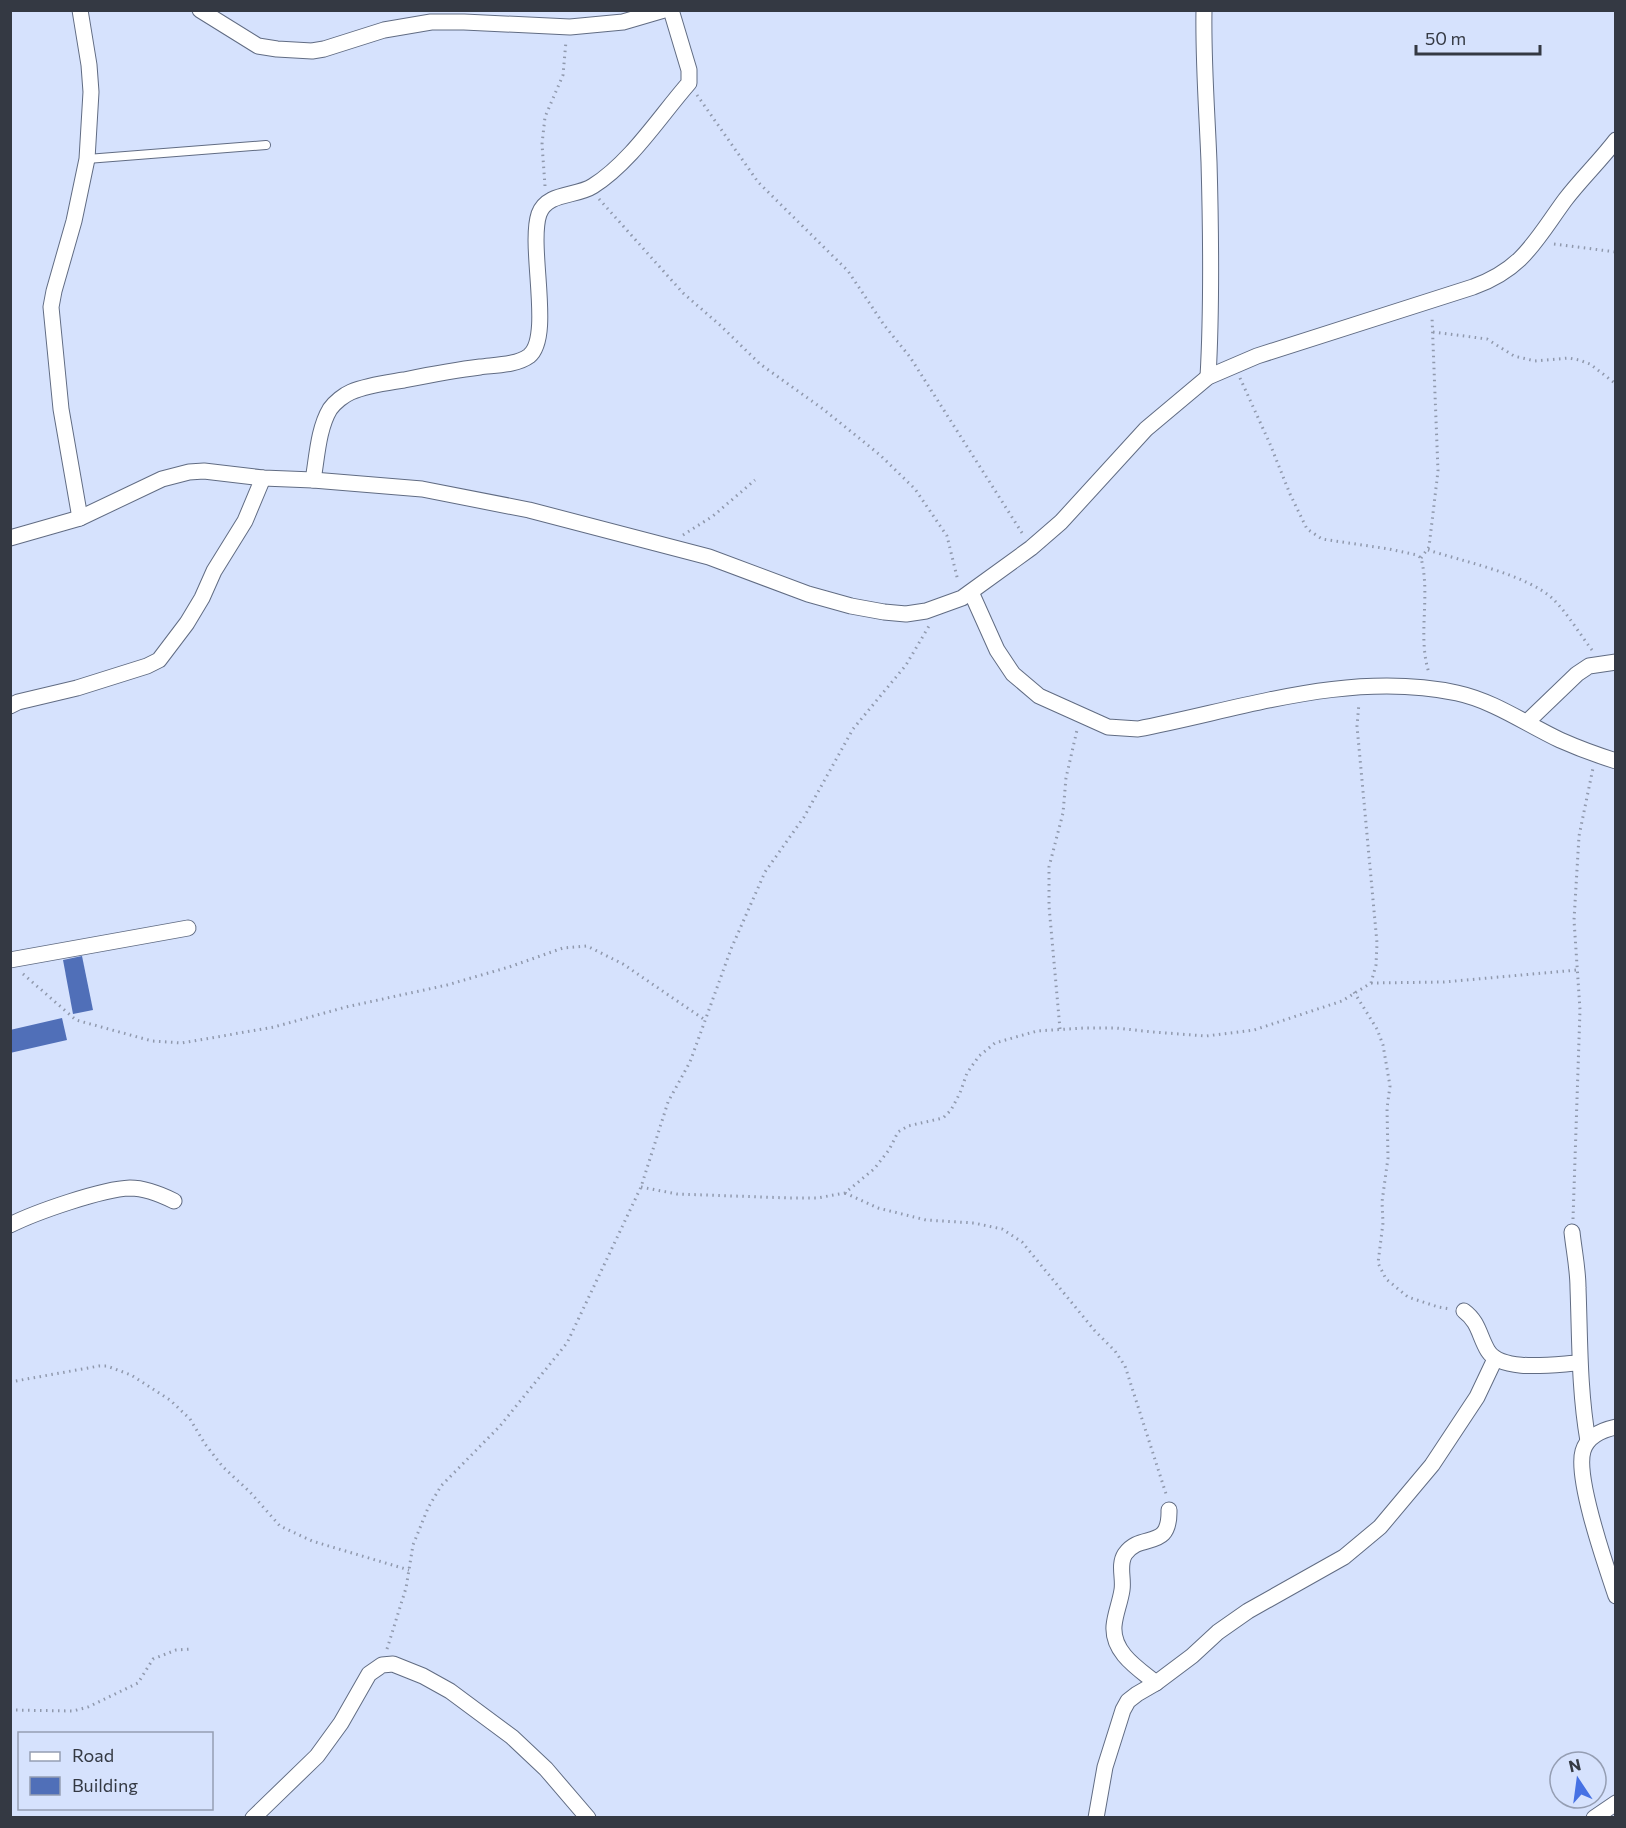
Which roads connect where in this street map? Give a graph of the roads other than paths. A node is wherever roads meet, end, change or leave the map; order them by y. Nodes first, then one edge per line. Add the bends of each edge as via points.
1 (80, 10) edge
2 (200, 10) edge
3 (664, 10) edge
4 (671, 10) edge
5 (1204, 10) edge
6 (1616, 140) edge
7 (266, 145) dead end
8 (87, 159) junction
9 (1208, 377) junction
10 (263, 478) junction
11 (313, 480) junction
12 (80, 518) junction
13 (10, 538) edge
14 (966, 595) junction
15 (1608, 662) edge
16 (10, 706) edge
17 (1527, 722) junction
18 (1616, 761) edge
19 (188, 928) dead end
20 (15, 965) edge
21 (174, 1201) dead end
22 (10, 1225) edge
23 (1572, 1232) road end
24 (1464, 1311) road end
25 (1495, 1359) junction
26 (1579, 1363) junction
27 (1616, 1427) edge
28 (1588, 1441) junction
29 (1169, 1510) road end
30 (1616, 1596) edge
31 (1156, 1683) junction
32 (1616, 1803) edge
33 (253, 1818) edge
34 (588, 1818) edge
35 (1096, 1818) edge
36 (1594, 1818) edge

1 - 8 street via 91,92
2 - 3 street via 258,46 295,51 324,49 384,30 431,22 567,27 623,22
4 - 11 street via 689,70 689,83 604,179 590,188 546,202 538,218 540,334 534,351 527,358 506,363 348,393 330,409
5 - 9 street via 1211,242
6 - 9 street via 1523,258 1494,280
7 - 8 lane
8 - 12 street via 51,307 60,400
9 - 14 street via 1146,429 1061,522
10 - 11 street
10 - 12 street via 189,472 162,479
10 - 16 street via 245,521 213,571 188,623 159,660 124,674
11 - 14 street via 422,489 529,510 709,557 808,594 884,612 926,611
12 - 13 street
14 - 17 street via 1013,674 1039,696 1108,727 1138,729 1357,686 1413,686 1458,693
15 - 17 street via 1588,666 1577,674
17 - 18 street via 1560,740
19 - 20 street
21 - 22 street via 133,1188 115,1190
23 - 26 street via 1578,1285
24 - 25 street via 1473,1318
25 - 26 street via 1508,1364
25 - 31 street via 1477,1396 1432,1465 1380,1527 1344,1557 1226,1626
26 - 28 street
27 - 28 street
28 - 30 street via 1583,1450 1582,1476
29 - 31 street via 1166,1532 1126,1553 1114,1627 1117,1643 1128,1660
31 - 35 street via 1128,1701 1123,1710 1105,1767
32 - 36 street
33 - 34 street via 317,1756 369,1674 382,1665 393,1664 450,1691 512,1737

